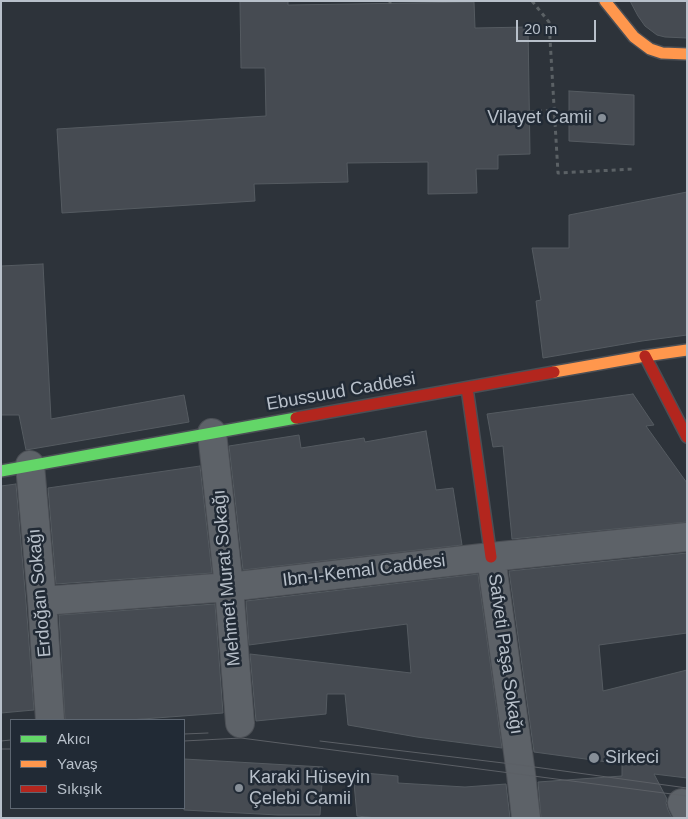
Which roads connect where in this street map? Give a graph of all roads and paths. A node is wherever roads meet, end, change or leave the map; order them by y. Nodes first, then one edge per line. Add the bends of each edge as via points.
1 (532, 1) edge
2 (605, 1) edge
3 (687, 54) edge
4 (554, 110) junction
5 (530, 112) dead end
6 (634, 168) dead end
7 (687, 350) edge
8 (645, 356) junction
9 (467, 388) junction
10 (212, 433) junction
11 (687, 437) edge
12 (30, 465) junction
13 (1, 471) edge
14 (687, 537) edge
15 (491, 557) junction
16 (229, 587) junction
17 (42, 602) junction
18 (50, 719) edge
19 (240, 723) dead end
20 (524, 806) edge

1 - 4 path via 549,22
2 - 3 main road via 634,37 650,49
4 - 5 path
4 - 6 path via 558,173
7 - 8 main road, Ebussuud Caddesi
8 - 9 main road, Ebussuud Caddesi
8 - 11 main road
9 - 10 main road, Ebussuud Caddesi
9 - 15 main road
10 - 12 main road, Ebussuud Caddesi
10 - 16 street, Mehmet Murat Sokağı
12 - 13 main road, Ebussuud Caddesi
12 - 17 street, Erdoğan Sokağı
14 - 15 street, Ibn-I-Kemal Caddesi
15 - 16 street, Ibn-I-Kemal Caddesi
15 - 20 street, Safveti Paşa Sokağı
16 - 17 street, Ibn-I-Kemal Caddesi
16 - 19 street, Mehmet Murat Sokağı
17 - 18 street, Erdoğan Sokağı

